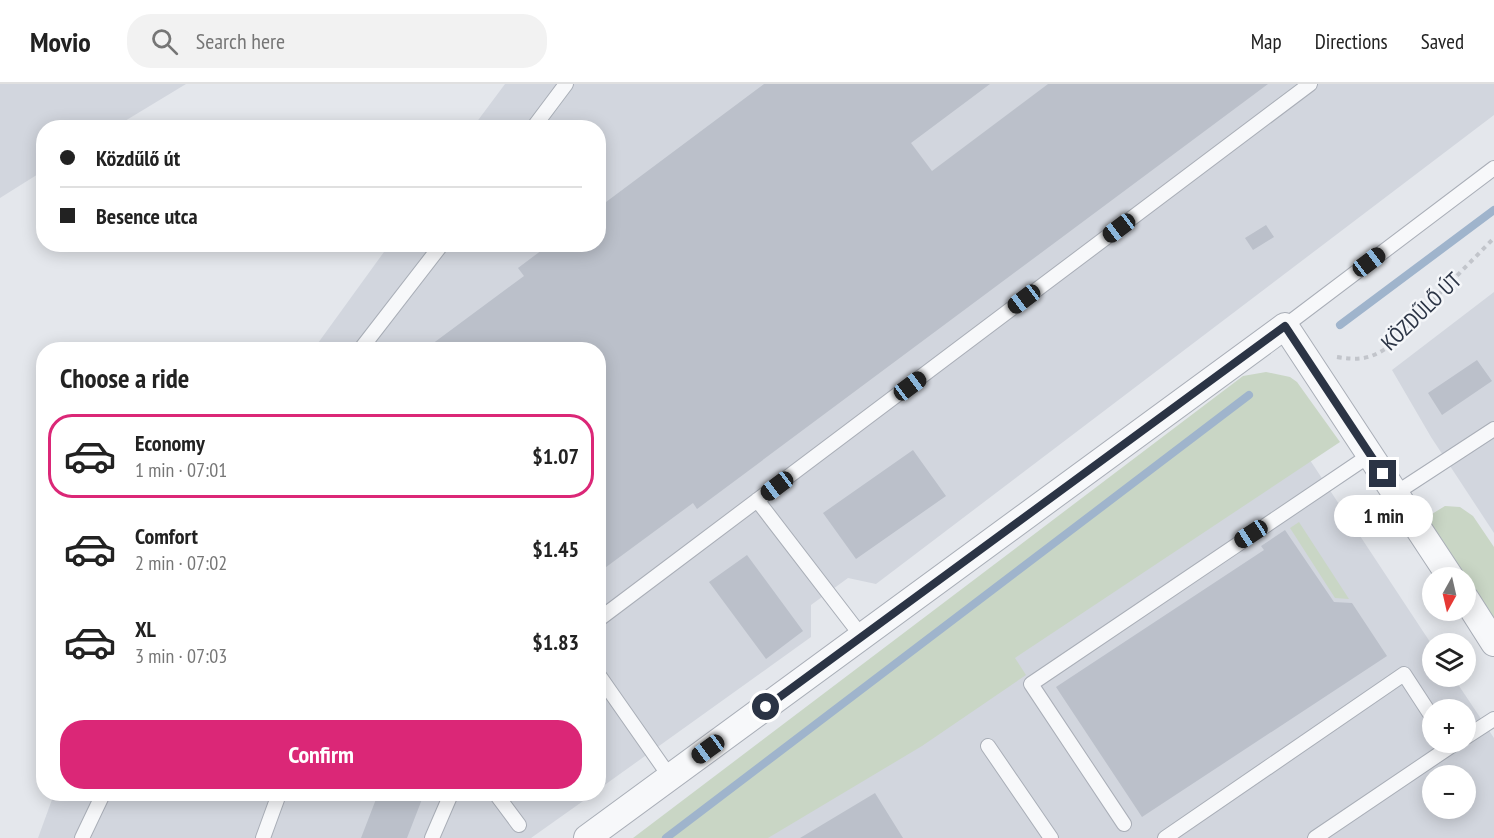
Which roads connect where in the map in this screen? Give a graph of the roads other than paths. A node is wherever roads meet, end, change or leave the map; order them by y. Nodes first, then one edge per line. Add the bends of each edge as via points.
1 (566, 84) edge
2 (1310, 84) edge
3 (539, 120) edge
4 (1494, 168) edge
5 (436, 252) edge
6 (1285, 326) junction
7 (366, 342) edge
8 (1494, 429) edge
9 (1370, 455) junction
10 (1396, 493) junction
11 (758, 500) junction
12 (1444, 567) edge
13 (606, 614) edge
14 (1476, 615) edge
15 (862, 638) junction
16 (1494, 643) edge
17 (606, 685) edge
18 (1422, 702) edge
19 (1494, 719) edge
20 (1476, 731) edge
21 (988, 746) dead end
22 (1440, 753) edge
23 (670, 777) junction
24 (100, 801) edge
25 (276, 801) edge
26 (448, 801) edge
27 (501, 801) edge
28 (1124, 824) dead end
29 (519, 825) dead end
30 (82, 838) edge
31 (263, 838) edge
32 (432, 838) edge
33 (587, 838) edge
34 (1051, 838) edge
35 (1165, 838) edge
36 (1315, 838) edge

1 - 3 lane
2 - 11 lane
4 - 6 lane
5 - 7 lane
6 - 9 street
6 - 15 street
8 - 10 lane
9 - 10 street
9 - 28 lane via 1031,684
10 - 12 street
11 - 13 lane
11 - 15 lane
14 - 16 street
15 - 23 street
17 - 23 lane
18 - 35 lane via 1404,674
19 - 20 lane
21 - 34 lane
22 - 36 lane
23 - 33 street
24 - 30 lane
25 - 31 lane
26 - 32 lane
27 - 29 lane

